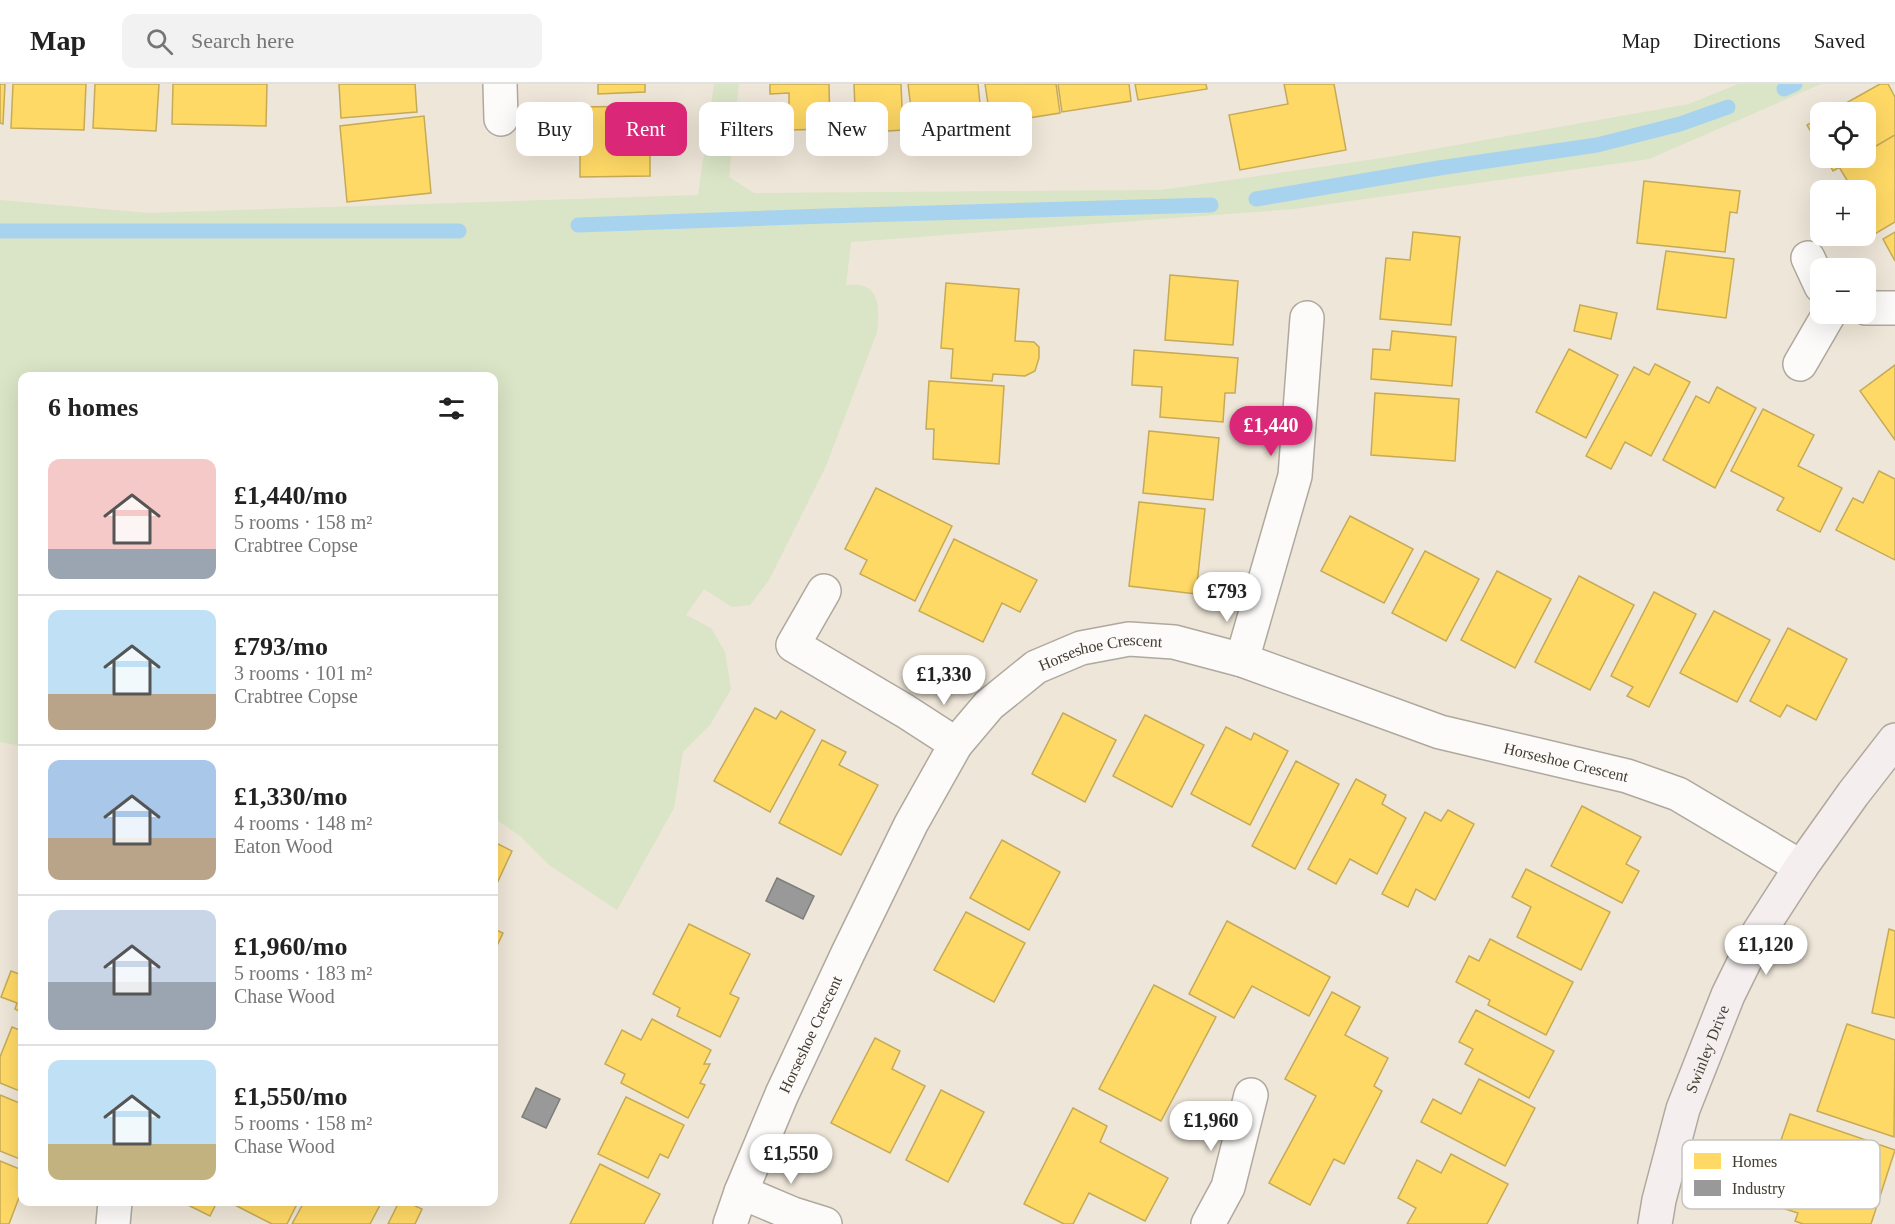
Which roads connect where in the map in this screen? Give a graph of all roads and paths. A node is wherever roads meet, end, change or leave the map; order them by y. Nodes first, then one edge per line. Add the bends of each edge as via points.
1 (500, 84) edge
2 (501, 119) dead end
3 (1876, 308) edge
4 (1895, 308) edge
5 (1307, 318) dead end
6 (1823, 324) edge
7 (1800, 364) dead end
8 (824, 591) dead end
9 (1242, 660) junction
10 (1895, 740) edge
11 (956, 744) junction
12 (1801, 867) junction
13 (1251, 1095) dead end
14 (741, 1192) junction
15 (115, 1206) edge
16 (113, 1224) edge
17 (730, 1224) edge
18 (825, 1224) edge
19 (1208, 1224) edge
20 (1655, 1224) edge

1 - 2 street
3 - 4 street
5 - 9 street via 1294,476
6 - 7 street
8 - 11 street via 793,645
9 - 11 street, Horseshoe Crescent via 1174,642 1129,639 1081,648 1036,667 989,705
9 - 12 street, Horseshoe Crescent via 1440,732 1627,776 1678,794
10 - 12 street, Swinley Drive
11 - 14 street, Horseshoe Crescent via 911,824 848,953
12 - 20 street, Swinley Drive via 1759,932 1728,995 1683,1109
13 - 19 street via 1228,1187
14 - 17 street, Horseshoe Crescent
14 - 18 street
15 - 16 street

